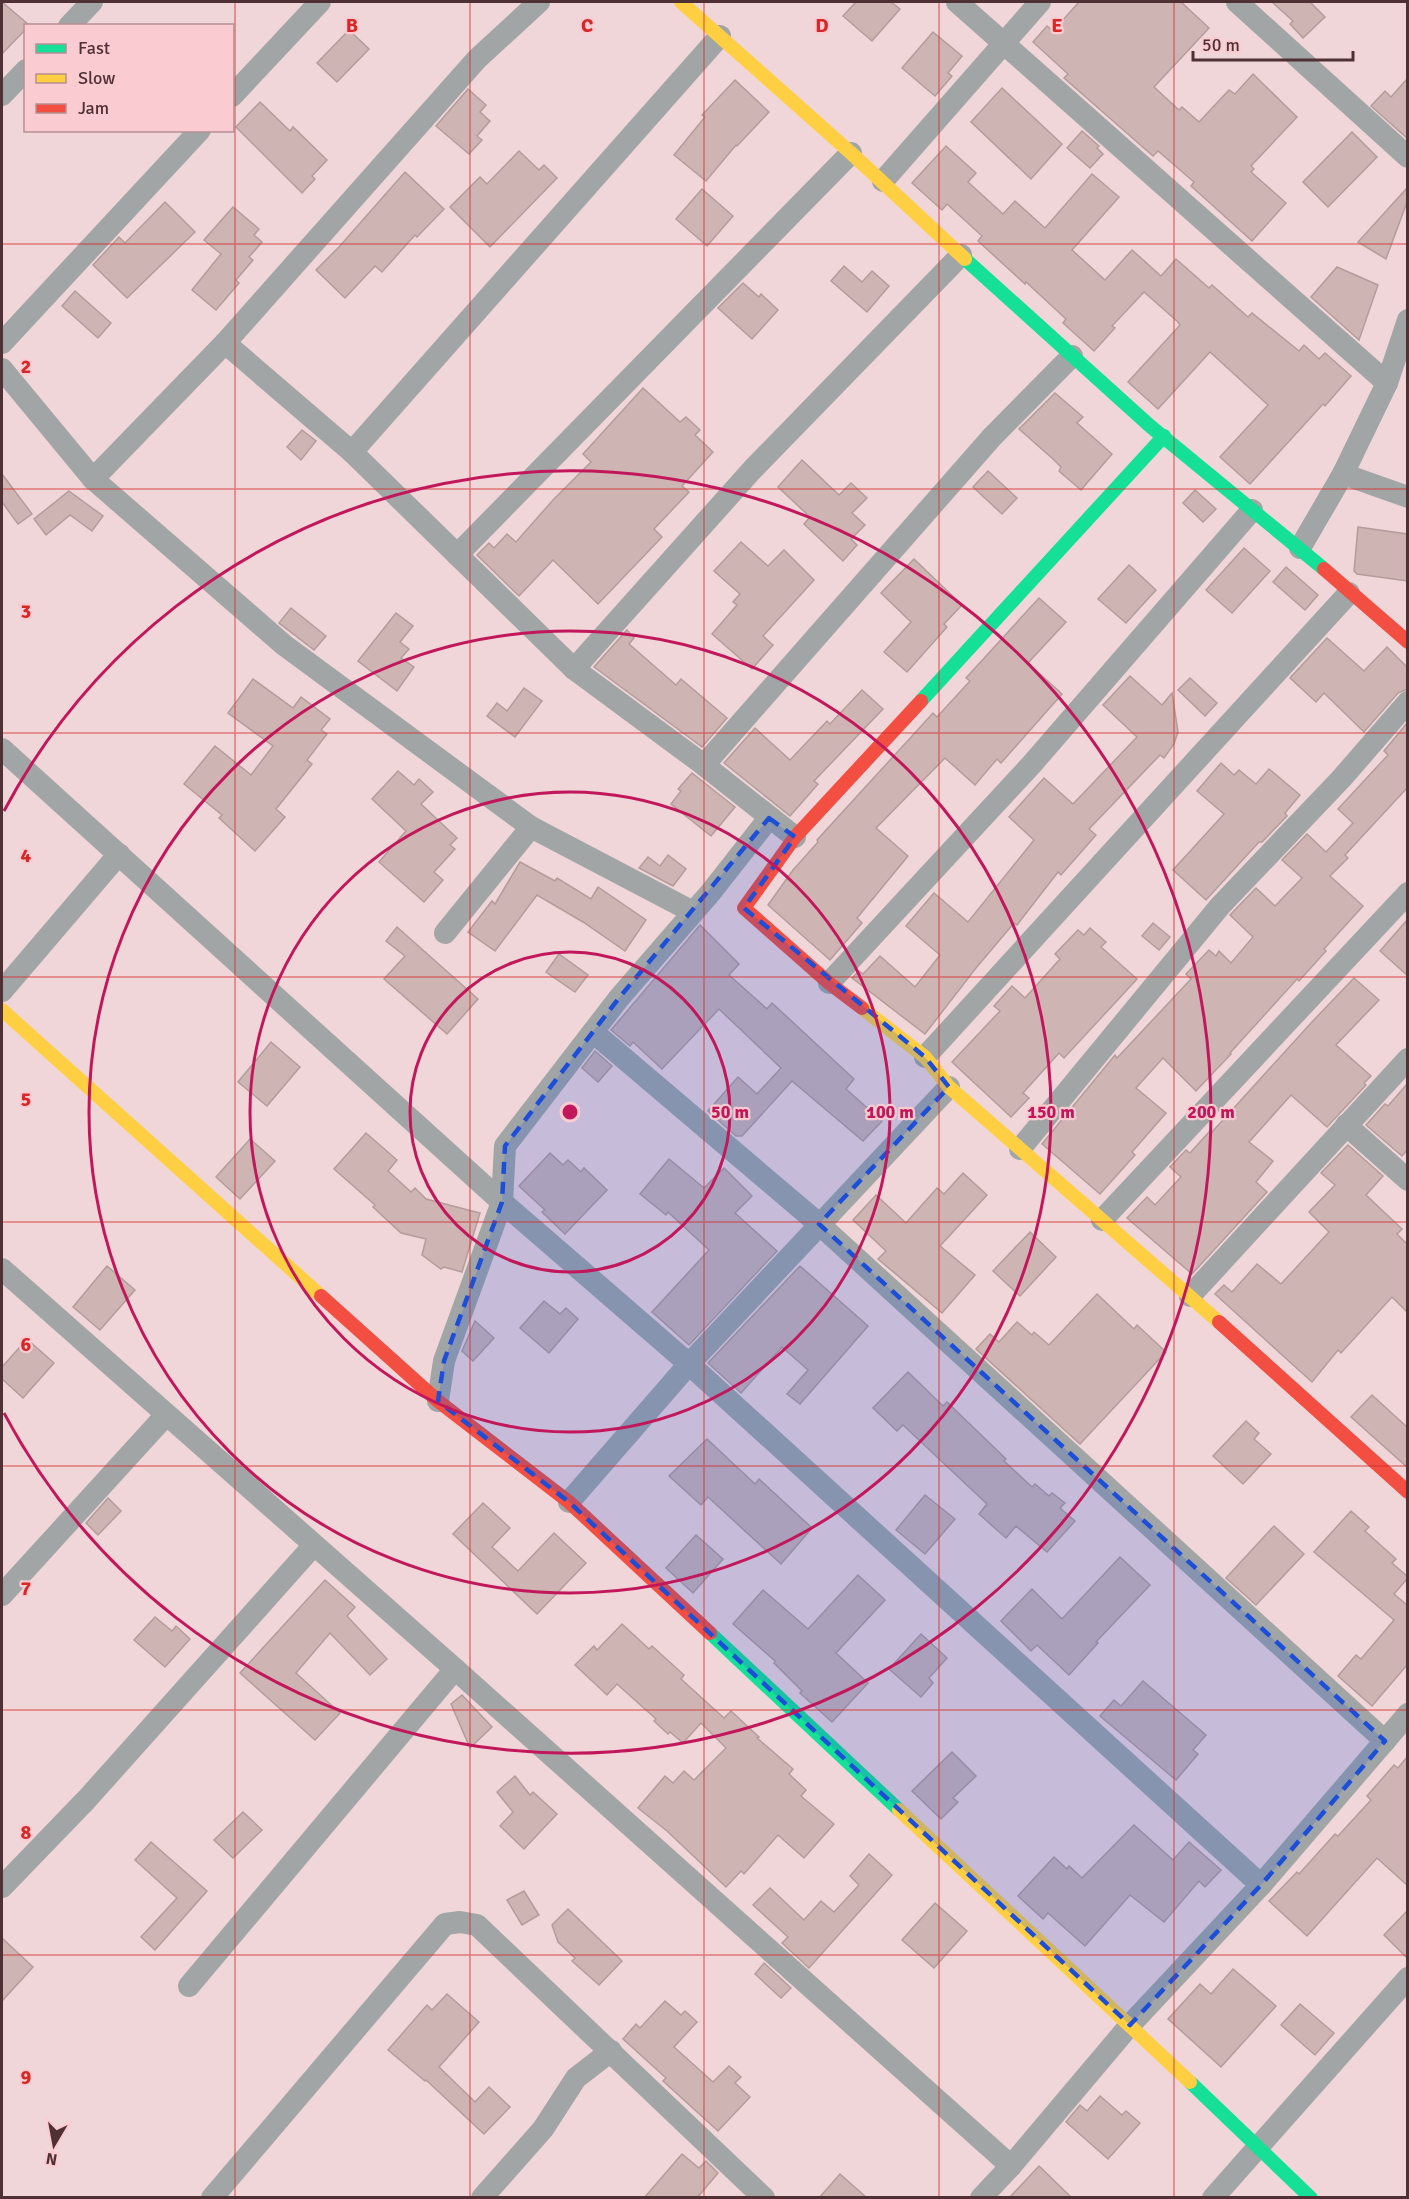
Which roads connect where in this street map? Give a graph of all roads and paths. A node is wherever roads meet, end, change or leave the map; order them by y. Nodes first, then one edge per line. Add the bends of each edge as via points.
1 (92, 2) edge
2 (320, 2) edge
3 (539, 2) edge
4 (681, 2) edge
5 (957, 2) edge
6 (1040, 2) edge
7 (1237, 2) edge
8 (71, 24) edge
9 (720, 36) junction
10 (1003, 43) junction
11 (24, 72) edge
12 (234, 94) edge
13 (2, 95) edge
14 (198, 132) edge
15 (851, 153) junction
16 (1407, 157) edge
17 (882, 182) junction
18 (961, 255) junction
19 (1407, 320) edge
20 (2, 343) edge
21 (225, 344) junction
22 (1072, 356) junction
23 (2, 369) edge
24 (1387, 383) junction
25 (1164, 436) junction
26 (352, 452) junction
27 (1343, 474) junction
28 (93, 479) junction
29 (1407, 497) edge
30 (1252, 510) junction
31 (1300, 548) junction
32 (456, 555) junction
33 (1349, 592) junction
34 (1407, 642) edge
35 (574, 669) junction
36 (1407, 702) edge
37 (2, 749) edge
38 (704, 765) junction
39 (770, 818) junction
40 (531, 827) junction
41 (795, 837) junction
42 (118, 854) junction
43 (1407, 893) edge
44 (693, 912) junction
45 (445, 933) dead end
46 (829, 983) junction
47 (2, 991) edge
48 (2, 1010) edge
49 (593, 1032) junction
50 (925, 1057) junction
51 (1407, 1059) edge
52 (949, 1087) junction
53 (1346, 1125) junction
54 (1020, 1149) junction
55 (1407, 1180) edge
56 (502, 1202) junction
57 (1102, 1220) junction
58 (819, 1224) junction
59 (2, 1269) edge
60 (1190, 1296) junction
61 (690, 1364) junction
62 (438, 1401) junction
63 (166, 1415) junction
64 (1407, 1492) edge
65 (569, 1502) junction
66 (314, 1545) junction
67 (2, 1595) edge
68 (455, 1669) junction
69 (1407, 1714) edge
70 (1385, 1742) junction
71 (1262, 1885) junction
72 (2, 1887) edge
73 (1407, 1978) edge
74 (189, 1986) dead end
75 (1130, 2025) junction
76 (611, 2051) junction
77 (1257, 2146) junction
78 (1011, 2166) junction
79 (751, 2193) edge
80 (212, 2198) edge
81 (482, 2198) edge
82 (981, 2198) edge
83 (1212, 2198) edge
84 (1311, 2198) edge

1 - 8 street
2 - 12 street
3 - 21 street via 477,59
4 - 9 street
5 - 10 street
6 - 10 street
7 - 16 street
9 - 15 street
9 - 26 street
10 - 17 street
10 - 24 street
11 - 13 street
14 - 20 street
15 - 17 street
15 - 32 street
17 - 18 street
18 - 22 street
18 - 35 street via 752,470
19 - 24 street
21 - 26 street
21 - 28 street
22 - 25 street
22 - 38 street via 977,453
23 - 28 street
24 - 27 street
25 - 30 street
25 - 41 street
26 - 32 street
27 - 29 street
27 - 31 street
28 - 40 street via 284,645
30 - 31 street
30 - 46 street via 1032,764
31 - 33 street
32 - 35 street
33 - 34 street
33 - 50 street
35 - 38 street
36 - 54 street via 1341,780 1220,906
37 - 42 street
38 - 39 street
39 - 41 street
39 - 44 street
40 - 44 street
40 - 45 street
41 - 46 street via 744,908
42 - 47 street
42 - 56 street
43 - 57 street
44 - 49 street
46 - 50 street
48 - 62 street
49 - 56 street via 505,1146
49 - 58 street
50 - 52 street
51 - 53 street
52 - 54 street
52 - 58 street
53 - 55 street
53 - 60 street
54 - 57 street
56 - 61 street
56 - 62 street via 444,1361
57 - 60 street
58 - 61 street
58 - 70 street
59 - 63 street
60 - 64 street
61 - 65 street
61 - 71 street
62 - 65 street
63 - 66 street
63 - 67 street
65 - 75 street
66 - 68 street
66 - 72 street via 87,1799
68 - 74 street
68 - 78 street
69 - 70 street
70 - 71 street
71 - 75 street
73 - 77 street
75 - 77 street
75 - 78 street
76 - 79 street
76 - 80 street via 477,1925 445,1924
76 - 81 street via 576,2078 543,2129
77 - 83 street
77 - 84 street
78 - 82 street

